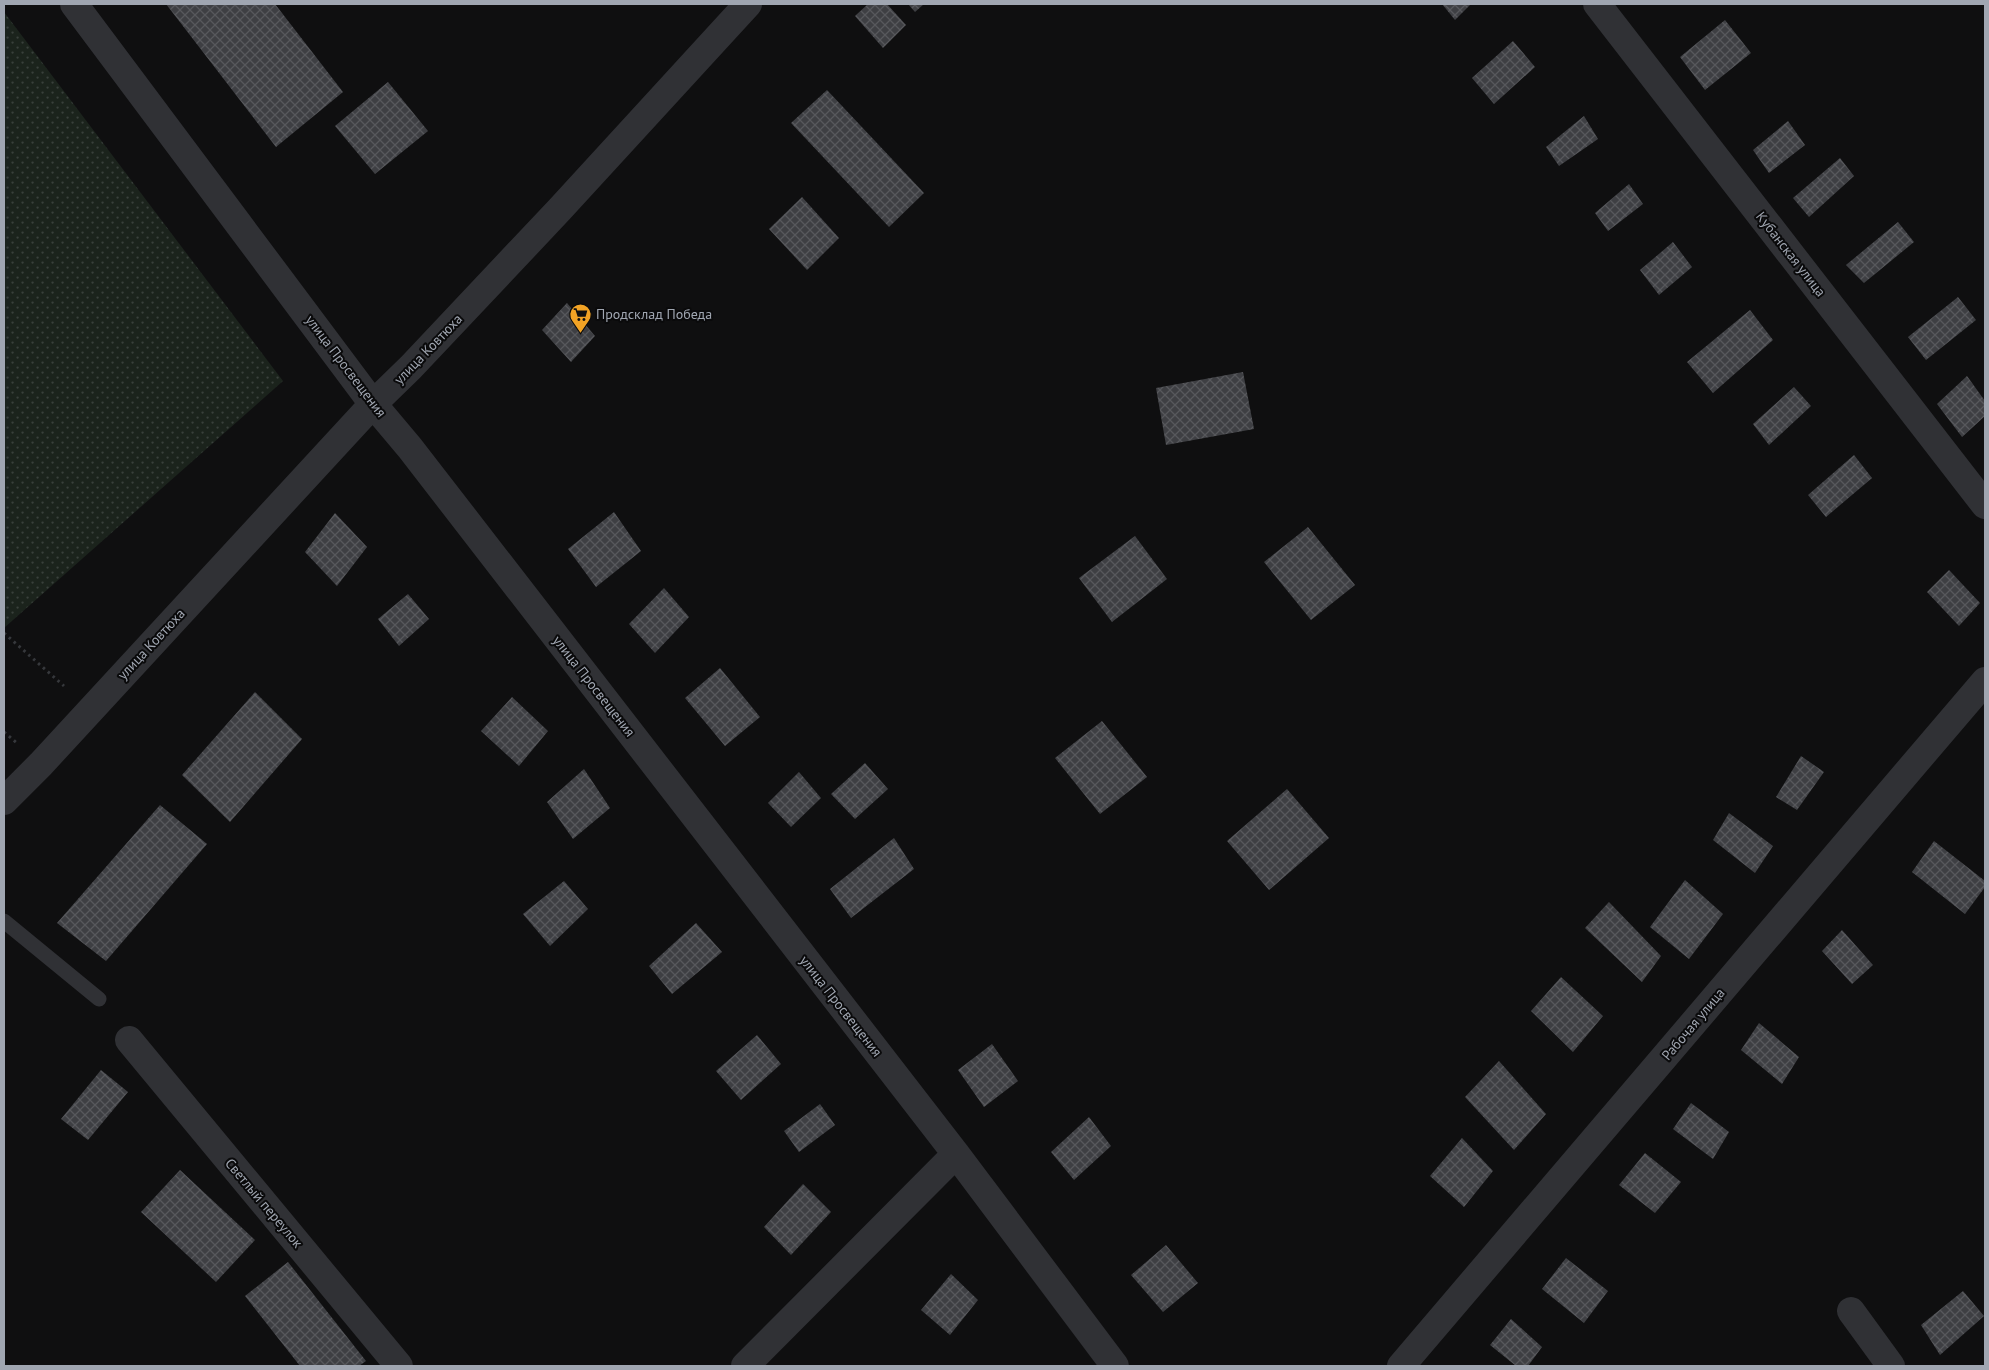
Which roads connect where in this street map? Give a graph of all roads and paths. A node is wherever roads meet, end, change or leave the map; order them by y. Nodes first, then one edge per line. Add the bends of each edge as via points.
1 (74, 4) edge
2 (748, 4) edge
3 (1597, 4) edge
4 (373, 404) junction
5 (1985, 505) edge
6 (4, 632) edge
7 (1985, 681) edge
8 (64, 686) dead end
9 (4, 802) edge
10 (4, 921) edge
11 (99, 999) dead end
12 (129, 1040) dead end
13 (956, 1154) junction
14 (1851, 1311) dead end
15 (399, 1366) edge
16 (745, 1366) edge
17 (1115, 1366) edge
18 (1401, 1366) edge
19 (1891, 1366) edge

1 - 4 street, улица Просвещения
2 - 4 street, улица Ковтюха via 411,368
3 - 5 street, Кубанская улица
4 - 9 street, улица Ковтюха
4 - 13 street, улица Просвещения
6 - 8 path
7 - 18 street, Рабочая улица
10 - 11 lane
12 - 15 street, Светлый переулок
13 - 16 street
13 - 17 street, улица Просвещения
14 - 19 street

